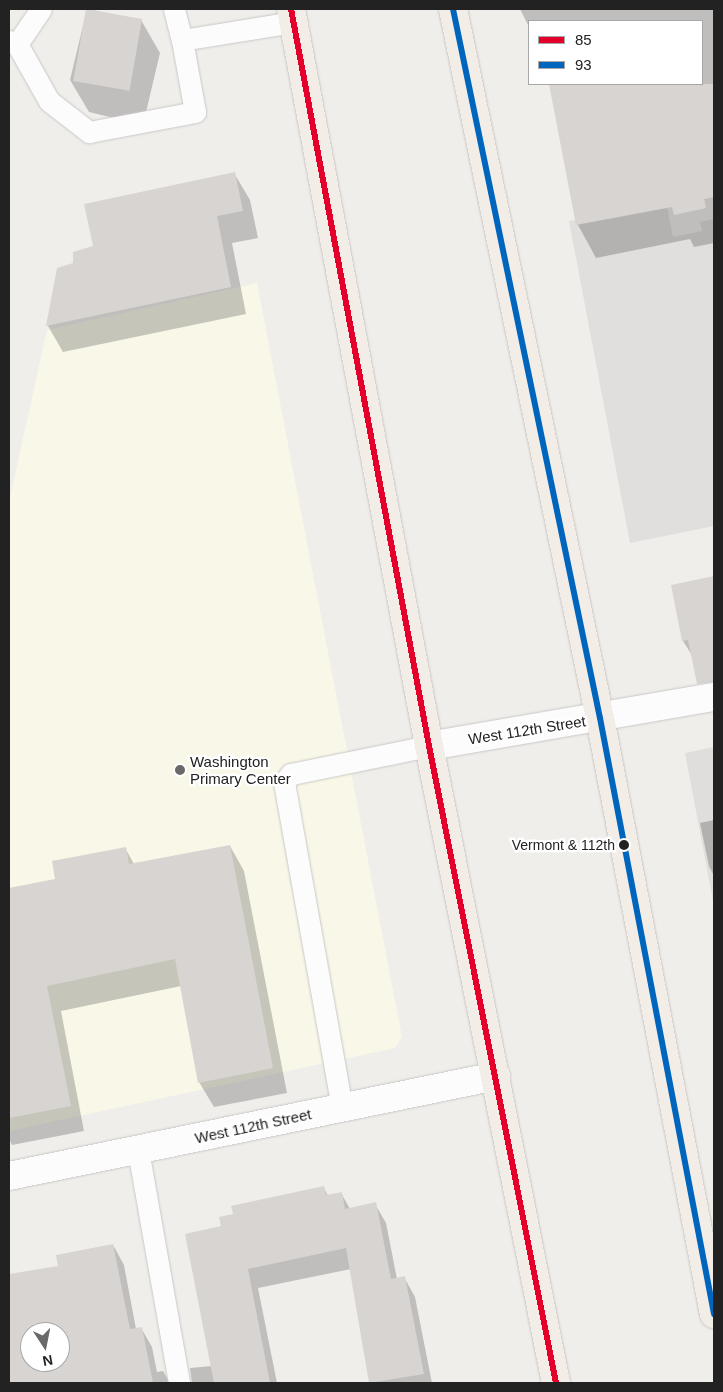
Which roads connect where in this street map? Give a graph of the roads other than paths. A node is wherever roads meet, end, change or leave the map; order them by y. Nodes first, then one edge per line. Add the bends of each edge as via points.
1 (41, 9) edge
2 (174, 9) edge
3 (453, 9) edge
4 (292, 15) edge
5 (182, 40) junction
6 (13, 42) edge
7 (714, 697) edge
8 (600, 718) junction
9 (429, 746) junction
10 (496, 1076) junction
11 (342, 1108) junction
12 (138, 1150) junction
13 (9, 1176) edge
14 (714, 1314) edge
15 (180, 1383) edge
16 (556, 1383) edge

1 - 6 lane
2 - 5 lane
3 - 8 main road
4 - 5 lane
4 - 9 main road
5 - 6 lane via 195,112 89,132 49,102
7 - 8 street, West 112th Street
8 - 9 street, West 112th Street
8 - 14 main road
9 - 10 main road
9 - 11 lane via 291,774 284,782
10 - 11 street, West 112th Street
10 - 16 main road
11 - 12 street, West 112th Street
12 - 13 street, West 112th Street
12 - 15 lane

